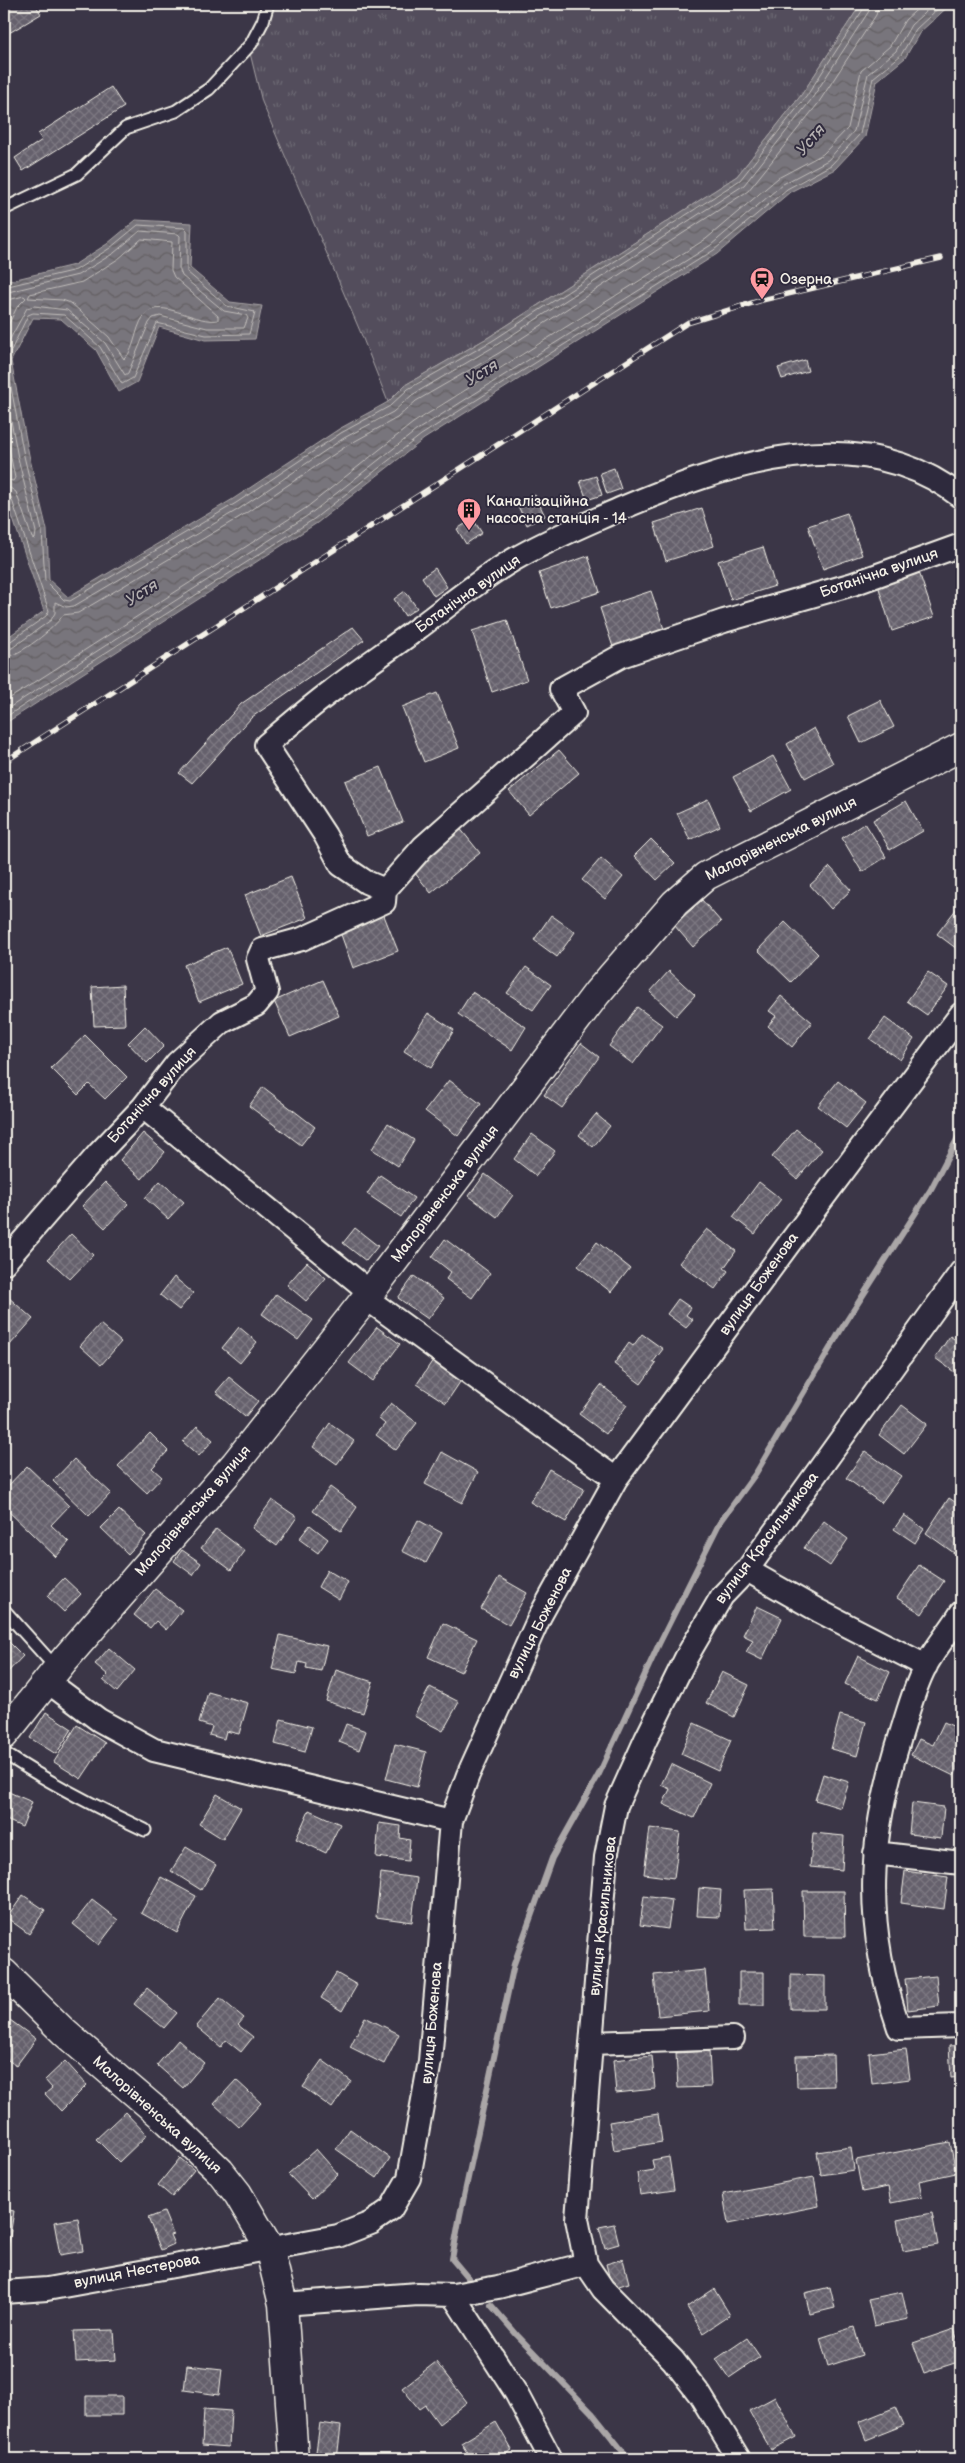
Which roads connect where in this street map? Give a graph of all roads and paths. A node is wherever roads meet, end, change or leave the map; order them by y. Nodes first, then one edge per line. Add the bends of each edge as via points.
1 (268, 4) edge
2 (4, 209) edge
3 (961, 497) edge
4 (961, 544) edge
5 (961, 746) edge
6 (384, 890) junction
7 (961, 1014) edge
8 (143, 1107) junction
9 (4, 1263) edge
10 (961, 1272) edge
11 (368, 1295) junction
12 (616, 1479) junction
13 (747, 1570) junction
14 (4, 1610) edge
15 (961, 1613) edge
16 (926, 1666) junction
17 (52, 1675) junction
18 (4, 1735) edge
19 (4, 1753) edge
20 (451, 1821) junction
21 (145, 1830) dead end
22 (875, 1853) junction
23 (961, 1863) edge
24 (4, 1973) edge
25 (961, 2026) edge
26 (733, 2038) dead end
27 (591, 2043) junction
28 (269, 2247) junction
29 (586, 2264) junction
30 (4, 2292) edge
31 (453, 2295) junction
32 (283, 2304) junction
33 (294, 2459) edge
34 (551, 2459) edge
35 (739, 2459) edge

1 - 2 lane via 251,44 209,89 176,111 126,128 77,174
3 - 6 street, Ботанічна вулиця via 944,483 888,460 855,454 815,453 723,469 577,528 513,560 454,600 333,690 266,745 325,834 341,865
4 - 6 street, Ботанічна вулиця via 853,584 724,621 621,656 561,689 574,713 423,847
5 - 11 street, Малорівненська вулиця via 706,876 675,903 597,993
6 - 8 street, Ботанічна вулиця via 384,902 373,908 302,939 262,950 258,959 267,992 256,1005 222,1022 195,1046 177,1063
7 - 12 street, вулиця Боженова
8 - 9 street, Ботанічна вулиця
8 - 11 street
10 - 13 street, вулиця Красильникова
11 - 12 street
11 - 17 street, Малорівненська вулиця via 235,1464
12 - 20 street, вулиця Боженова via 540,1616 468,1775
13 - 16 street
13 - 27 street, вулиця Красильникова via 722,1596 687,1656 616,1806 606,1857
14 - 17 lane
15 - 16 street
16 - 22 street via 912,1698 892,1763
17 - 18 street, Малорівненська вулиця
17 - 20 street via 99,1720 154,1750
19 - 21 lane via 52,1784
20 - 28 street, вулиця Боженова via 430,2061 409,2178 391,2208 371,2224 338,2236
22 - 23 street
22 - 25 street via 874,1918 883,1976 899,2028
24 - 28 street, Малорівненська вулиця via 65,2033 168,2121 220,2171 238,2194
26 - 27 street
27 - 29 street, вулиця Красильникова via 577,2219
28 - 30 street, вулиця Нестерова via 47,2289
28 - 32 street, Малорівненська вулиця
29 - 31 street
29 - 35 street, вулиця Красильникова via 603,2289 673,2360 700,2395
31 - 32 street via 418,2294
31 - 34 street via 516,2393
32 - 33 street, Малорівненська вулиця

